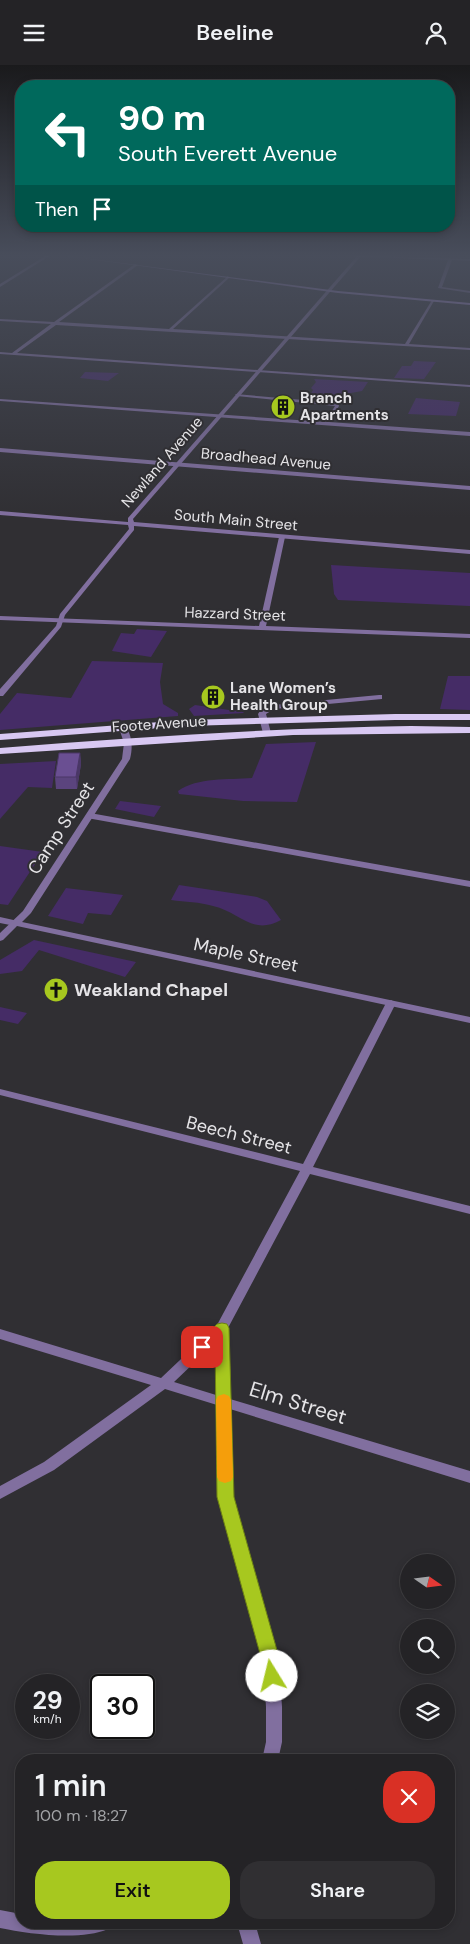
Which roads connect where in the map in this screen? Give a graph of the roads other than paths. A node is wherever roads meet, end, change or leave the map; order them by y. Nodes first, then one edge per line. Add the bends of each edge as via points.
1 (29, 343) edge
2 (282, 343) edge
3 (372, 343) edge
4 (406, 345) joint
5 (470, 349) edge
6 (0, 353) edge
7 (13, 354) junction
8 (258, 372) junction
9 (470, 386) edge
10 (237, 395) junction
11 (0, 400) edge
12 (219, 416) junction
13 (326, 424) junction
14 (470, 434) edge
15 (0, 450) edge
16 (178, 464) junction
17 (470, 488) edge
18 (0, 513) edge
19 (131, 524) junction
20 (282, 537) junction
21 (470, 552) edge
22 (0, 618) edge
23 (61, 621) junction
24 (262, 628) junction
25 (470, 636) edge
26 (0, 694) edge
27 (379, 697) dead end
28 (470, 717) edge
29 (263, 720) junction
30 (123, 728) junction
31 (470, 730) edge
32 (267, 733) junction
33 (0, 737) edge
34 (128, 741) junction
35 (0, 751) edge
36 (90, 816) junction
37 (470, 884) edge
38 (0, 920) edge
39 (16, 923) junction
40 (0, 938) edge
41 (391, 1003) junction
42 (470, 1020) edge
43 (0, 1092) edge
44 (306, 1169) junction
45 (470, 1210) edge
46 (222, 1328) junction
47 (0, 1334) edge
48 (164, 1383) junction
49 (224, 1402) junction
50 (470, 1477) edge
51 (0, 1493) edge
52 (271, 1754) edge
53 (0, 1919) edge
54 (15, 1922) edge
55 (248, 1929) edge
56 (252, 1944) edge

1 - 7 street
2 - 8 street, Newland Avenue
3 - 4 street
4 - 5 street
6 - 7 street
7 - 8 street
8 - 9 street
8 - 10 street, Newland Avenue
10 - 12 street, Newland Avenue
10 - 13 street via 336,404
11 - 12 street
12 - 13 street
12 - 16 street, Newland Avenue
13 - 14 street
15 - 16 street, Broadhead Avenue
16 - 17 street, Broadhead Avenue
16 - 19 street, Newland Avenue via 130,519
18 - 19 street, South Main Street
19 - 20 street, South Main Street
19 - 23 street, Newland Avenue via 132,529 62,615
20 - 21 street, South Main Street
20 - 24 street
22 - 23 street, Hazzard Street
23 - 24 street, Hazzard Street
23 - 26 street, Newland Avenue
24 - 25 street, Hazzard Street
27 - 29 street via 273,707 264,711
28 - 29 highway, Foote Avenue
29 - 30 highway, Foote Avenue
29 - 32 street
30 - 33 highway, Foote Avenue
30 - 34 street
31 - 32 highway, Foote Avenue
32 - 34 highway, Foote Avenue
34 - 35 highway, Foote Avenue
34 - 36 street, Camp Street via 126,759
36 - 37 street
36 - 39 street, Camp Street via 26,913
38 - 39 street, Maple Street
39 - 40 street, Camp Street
39 - 41 street, Maple Street
41 - 42 street, Maple Street
41 - 44 street
43 - 44 street, Beech Street
44 - 45 street, Beech Street
44 - 46 street
46 - 48 street
46 - 49 street
47 - 48 street, Elm Street
48 - 49 street, Elm Street
48 - 51 street via 49,1466
49 - 50 street, Elm Street
49 - 52 street via 226,1497 271,1661 274,1707
53 - 54 street
55 - 56 street

